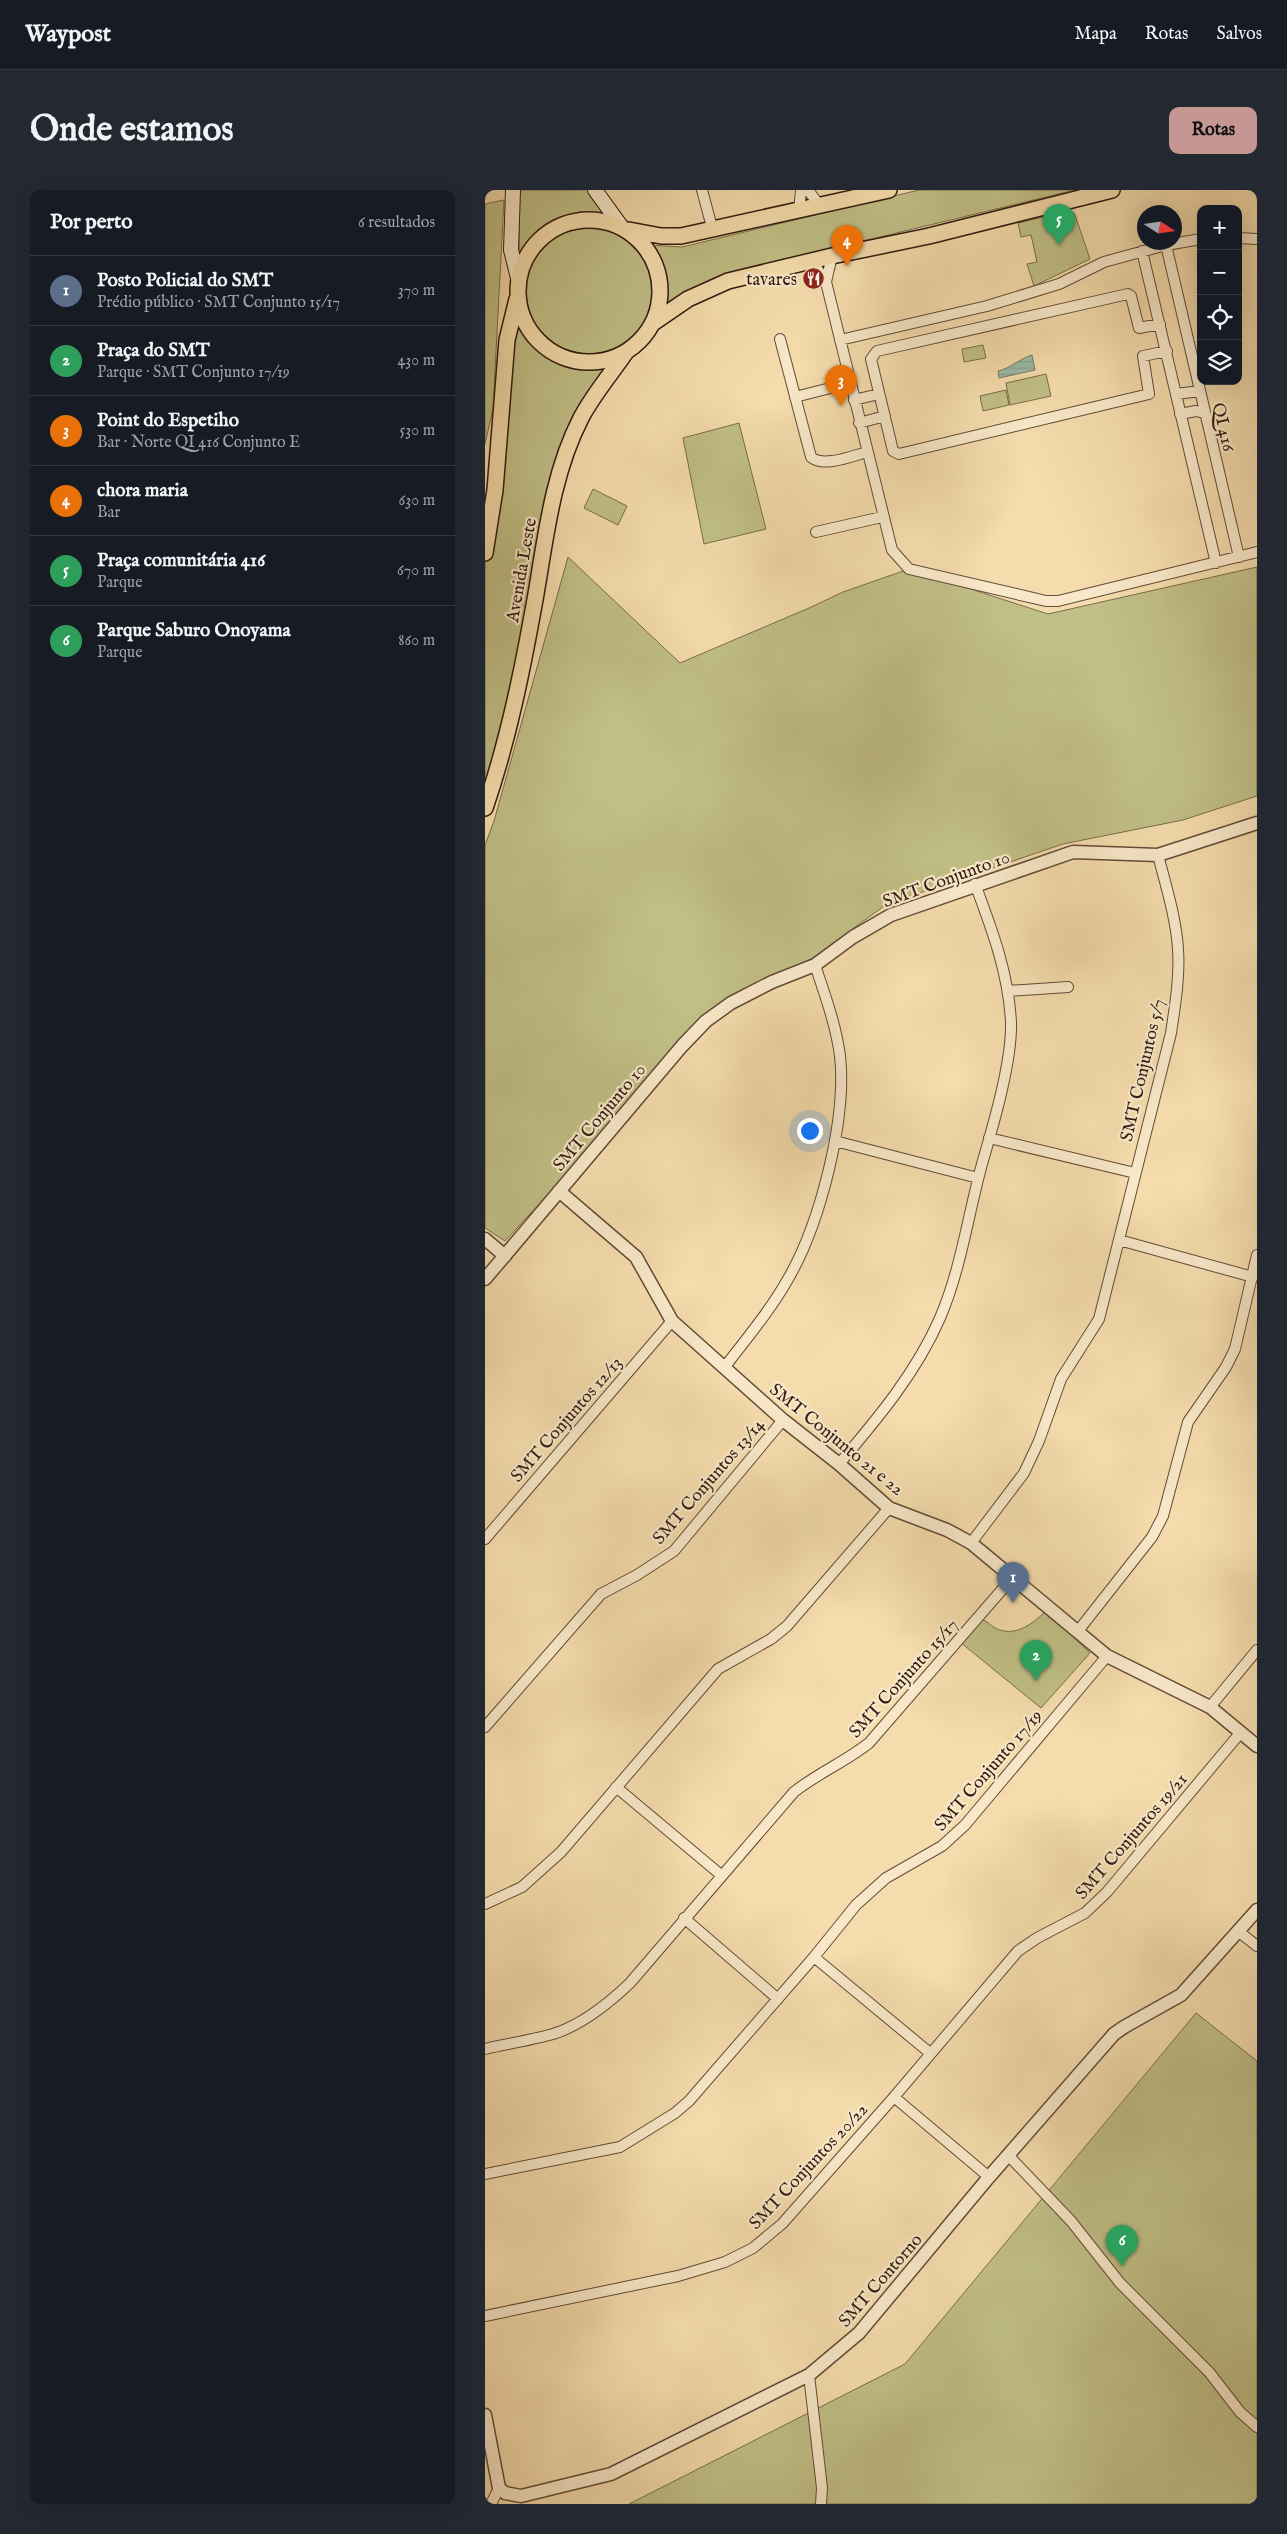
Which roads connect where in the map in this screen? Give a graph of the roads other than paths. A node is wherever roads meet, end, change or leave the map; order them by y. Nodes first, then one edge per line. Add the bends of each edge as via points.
1 (513, 190) edge
2 (595, 190) edge
3 (702, 190) edge
4 (801, 190) edge
5 (808, 190) edge
6 (889, 190) edge
7 (1112, 190) edge
8 (821, 206) junction
9 (799, 211) junction
10 (624, 228) junction
11 (713, 231) junction
12 (1242, 238) edge
13 (1257, 239) edge
14 (1197, 240) edge
15 (1182, 242) edge
16 (1145, 250) edge
17 (1167, 250) edge
18 (1141, 251) junction
19 (831, 256) junction
20 (812, 261) junction
21 (518, 278) junction
22 (826, 282) junction
23 (517, 298) junction
24 (653, 323) junction
25 (1160, 324) junction
26 (781, 339) dead end
27 (839, 340) junction
28 (1167, 351) junction
29 (626, 352) junction
30 (850, 383) junction
31 (1199, 391) junction
32 (879, 394) junction
33 (1176, 394) junction
34 (795, 397) junction
35 (854, 400) junction
36 (1203, 413) junction
37 (1181, 414) junction
38 (885, 416) junction
39 (859, 423) junction
40 (867, 452) junction
41 (882, 516) junction
42 (817, 532) dead end
43 (1257, 552) edge
44 (485, 553) edge
45 (1239, 557) junction
46 (1216, 563) junction
47 (485, 808) edge
48 (1257, 822) edge
49 (1158, 856) junction
50 (975, 884) junction
51 (815, 965) junction
52 (1068, 987) dead end
53 (1008, 991) junction
54 (989, 1138) junction
55 (835, 1141) junction
56 (1135, 1173) junction
57 (978, 1178) junction
58 (559, 1192) junction
59 (485, 1239) edge
60 (1119, 1240) junction
61 (1257, 1255) edge
62 (505, 1256) junction
63 (1253, 1277) junction
64 (485, 1280) edge
65 (672, 1321) junction
66 (724, 1368) junction
67 (783, 1420) junction
68 (839, 1464) junction
69 (889, 1508) junction
70 (485, 1539) edge
71 (971, 1543) junction
72 (1013, 1577) junction
73 (1078, 1631) junction
74 (1257, 1650) edge
75 (1107, 1656) junction
76 (1209, 1707) junction
77 (485, 1727) edge
78 (1241, 1732) junction
79 (1257, 1746) edge
80 (616, 1787) junction
81 (721, 1875) junction
82 (485, 1904) edge
83 (1257, 1910) edge
84 (684, 1918) junction
85 (1238, 1931) junction
86 (1257, 1946) edge
87 (814, 1957) junction
88 (778, 1999) junction
89 (485, 2049) edge
90 (930, 2053) junction
91 (895, 2096) junction
92 (1008, 2155) junction
93 (485, 2174) edge
94 (989, 2177) junction
95 (485, 2316) edge
96 (809, 2375) junction
97 (485, 2415) edge
98 (1257, 2427) edge
99 (499, 2488) junction
100 (491, 2504) edge
101 (821, 2504) edge

1 - 21 main road via 511,250
2 - 10 main road
3 - 11 street
4 - 9 street
5 - 8 street
6 - 8 main road
7 - 19 main road via 929,236
8 - 9 main road
9 - 11 main road
10 - 11 main road via 661,236
10 - 21 main road via 592,219 577,219 556,226 530,251
10 - 24 main road via 643,243 654,261 660,296
12 - 13 street
14 - 15 street
16 - 18 street
17 - 31 street, QI 416
18 - 25 street
18 - 27 street via 1104,262 1059,284 987,306
19 - 20 main road
19 - 22 street
20 - 22 street
20 - 24 main road via 728,281 688,299
21 - 23 main road
22 - 27 street
23 - 29 main road via 533,336 566,359 587,363 607,360
23 - 44 main road via 507,340 495,490
24 - 29 main road via 642,339
25 - 28 street
25 - 32 street via 1139,328 1128,294 877,351 871,359
26 - 34 street
27 - 30 street
28 - 33 street
28 - 38 street via 1143,356 1149,394 899,454 893,451
29 - 47 main road, Avenida Leste via 581,417 567,452 551,507 510,726
30 - 34 street
30 - 35 street
31 - 33 street
31 - 36 street, QI 416
32 - 35 street
32 - 38 street
33 - 37 street
34 - 40 street via 811,457 826,462
35 - 39 street
36 - 37 street
36 - 45 street, QI 416
37 - 46 street
38 - 39 street
39 - 40 street
40 - 41 street
41 - 42 street
41 - 46 street via 892,550 909,569 1046,601 1058,601
43 - 45 street
45 - 46 street
48 - 49 street, SMT Conjunto 10
49 - 50 street, SMT Conjunto 10 via 1073,852
49 - 56 street, SMT Conjuntos 5/7 via 1179,949 1177,987 1171,1033
50 - 51 street, SMT Conjunto 10 via 891,915 853,937
50 - 53 street via 995,940
51 - 55 street via 829,1006 840,1055 842,1087
51 - 58 street, SMT Conjunto 10 via 739,999 706,1020
52 - 53 street
53 - 54 street via 1011,1025 1007,1060
54 - 56 street
54 - 57 street
55 - 57 street
55 - 66 street via 818,1205 789,1278
56 - 60 street, SMT Conjuntos 5/7
57 - 68 street via 954,1280 940,1318 893,1399
58 - 62 street, SMT Conjunto 10
58 - 65 street, SMT Conjunto 21 e 22 via 636,1257
59 - 62 street
60 - 63 street
60 - 71 street, SMT Conjuntos 5/7 via 1099,1319 1061,1379 1033,1457
61 - 63 street
62 - 64 street, SMT Conjunto 10
63 - 73 street via 1235,1349 1188,1422 1163,1516 1152,1537
65 - 66 street, SMT Conjunto 21 e 22
65 - 70 street, SMT Conjuntos 12/13
66 - 67 street, SMT Conjunto 21 e 22
67 - 68 street, SMT Conjunto 21 e 22
67 - 77 street, SMT Conjuntos 13/14 via 674,1551 601,1594
68 - 69 street, SMT Conjunto 21 e 22
69 - 71 street, SMT Conjunto 21 e 22 via 947,1530
69 - 80 street via 787,1626 771,1639 717,1668
71 - 72 street, SMT Conjunto 21 e 22
72 - 73 street, SMT Conjunto 21 e 22
72 - 81 street, SMT Conjunto 15/17 via 882,1730 852,1756 794,1792
73 - 75 street, SMT Conjunto 21 e 22
74 - 76 street
75 - 76 street, SMT Conjunto 21 e 22
75 - 87 street, SMT Conjunto 17/19 via 965,1824 942,1846 871,1890
76 - 78 street, SMT Conjunto 21 e 22
78 - 79 street, SMT Conjunto 21 e 22
78 - 90 street, SMT Conjuntos 19/21 via 1096,1904 1018,1951
80 - 81 street
80 - 82 street via 543,1869 522,1887
81 - 84 street, SMT Conjunto 15/17
83 - 85 street, SMT Contorno
84 - 88 street
84 - 89 street, SMT Conjunto 15/17 via 630,1983 582,2020 554,2033
85 - 86 street
85 - 92 street, SMT Contorno via 1181,1995 1115,2034
87 - 88 street, SMT Conjunto 17/19
87 - 90 street
88 - 93 street, SMT Conjunto 17/19 via 689,2102 642,2134 620,2147
90 - 91 street, SMT Conjuntos 20/22
91 - 94 street
91 - 95 street, SMT Conjuntos 20/22 via 782,2224 753,2248 725,2262 678,2276
92 - 94 street, SMT Contorno
92 - 98 street via 1071,2221 1140,2304 1209,2372 1240,2412
94 - 96 street, SMT Contorno via 859,2333
96 - 99 street, SMT Contorno via 611,2474 521,2496 505,2493
96 - 101 street
97 - 99 street
99 - 100 street

